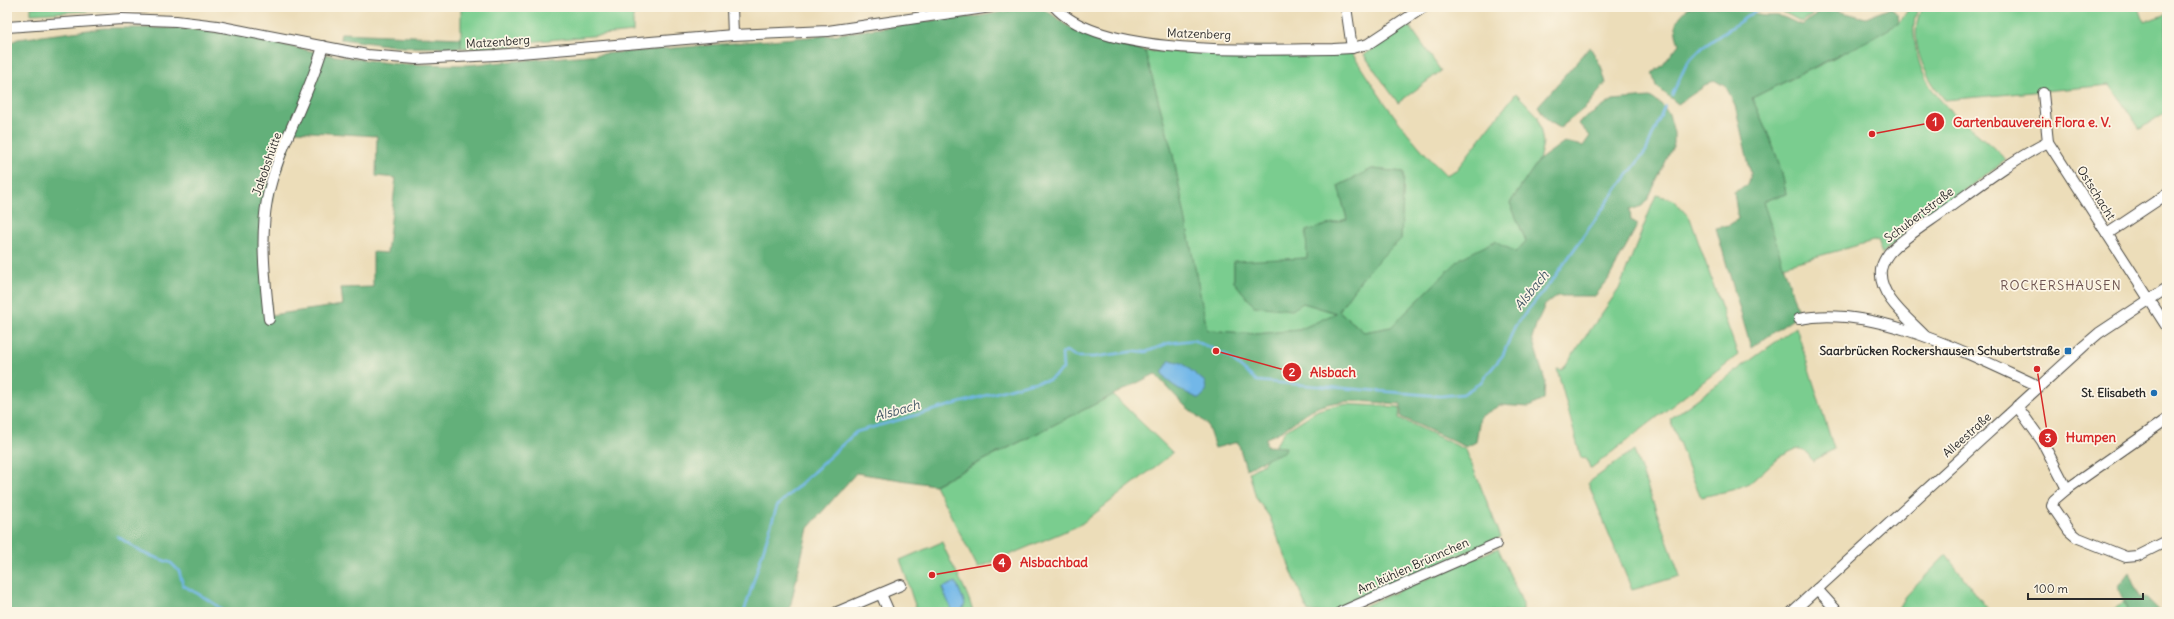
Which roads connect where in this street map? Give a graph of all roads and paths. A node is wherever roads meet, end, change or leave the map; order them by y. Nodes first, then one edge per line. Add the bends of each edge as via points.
1 (732, 7) edge
2 (991, 7) edge
3 (1055, 7) edge
4 (1346, 7) edge
5 (1424, 7) edge
6 (7, 27) edge
7 (733, 35) junction
8 (323, 46) junction
9 (1352, 48) junction
10 (2043, 93) dead end
11 (2048, 142) junction
12 (2167, 194) edge
13 (2107, 234) junction
14 (2167, 288) edge
15 (2149, 299) junction
16 (269, 319) dead end
17 (1799, 319) dead end
18 (2167, 327) edge
19 (1926, 336) junction
20 (2037, 388) junction
21 (2017, 406) junction
22 (2167, 419) edge
23 (2067, 489) junction
24 (2167, 541) edge
25 (1496, 544) dead end
26 (901, 585) dead end
27 (1817, 589) junction
28 (881, 594) junction
29 (837, 612) edge
30 (889, 612) edge
31 (1341, 612) edge
32 (1792, 612) edge
33 (1838, 612) edge

1 - 7 street
2 - 7 street, Matzenberg via 828,31
3 - 9 street, Matzenberg via 1066,18 1093,30 1132,41 1164,46
4 - 9 street
5 - 9 street, Matzenberg via 1368,44
6 - 8 street, Matzenberg via 122,19 176,21
7 - 8 street, Matzenberg via 496,56 416,59 367,55
8 - 16 street, Jakobshütte via 268,199 264,247
10 - 11 street, Ostschacht
11 - 13 street, Ostschacht
11 - 19 street, Schubertstraße via 2007,166 1892,249 1886,258 1881,269 1883,286 1899,308
12 - 13 street
13 - 15 street, Ostschacht
14 - 15 street, Alleestraße
15 - 18 street, Ostschacht
15 - 20 street, Alleestraße via 2099,333
17 - 19 street, Schubertstraße via 1816,315 1872,321
19 - 20 street, Schubertstraße via 2032,383
20 - 21 street, Alleestraße
21 - 23 street via 2042,441
21 - 27 street, Alleestraße
22 - 23 street
23 - 24 street via 2054,500 2052,506 2076,537 2126,557 2137,556
25 - 31 street, Am kühlen Brünnchen
26 - 28 street
27 - 32 street, Alleestraße
27 - 33 street
28 - 29 street
28 - 30 street

